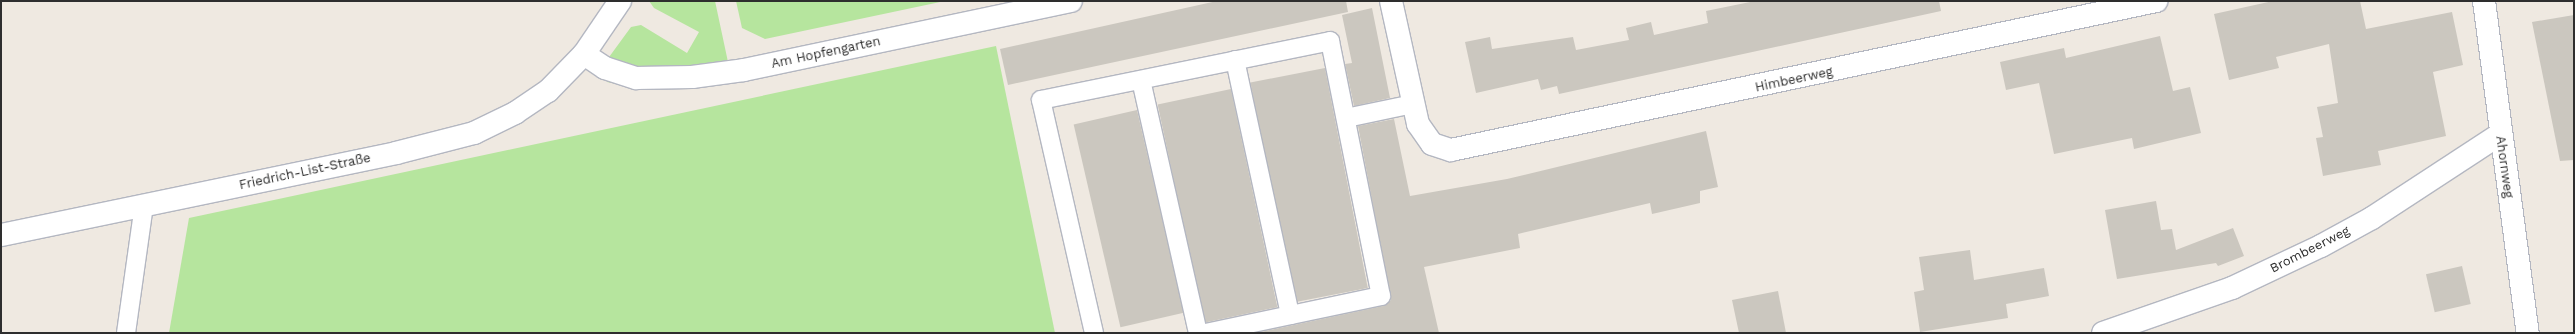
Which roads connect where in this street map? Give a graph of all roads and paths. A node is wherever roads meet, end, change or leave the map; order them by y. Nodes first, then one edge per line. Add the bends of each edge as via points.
1 (620, 1) edge
2 (1070, 1) edge
3 (1391, 1) edge
4 (2156, 1) edge
5 (2484, 1) edge
6 (584, 54) junction
7 (1235, 60) junction
8 (1141, 80) junction
9 (1414, 104) junction
10 (1346, 118) junction
11 (2499, 135) junction
12 (144, 205) junction
13 (1, 235) edge
14 (1290, 315) junction
15 (126, 333) edge
16 (1094, 333) edge
17 (1198, 333) edge
18 (1205, 333) edge
19 (2103, 333) edge
20 (2528, 333) edge

1 - 6 street, Friedrich-List-Straße
2 - 6 street, Am Hopfengarten via 744,70 699,76 636,78 605,68
3 - 9 street
4 - 9 street, Himbeerweg via 1485,145 1451,150 1432,144 1421,131
5 - 11 street, Ahornweg
6 - 12 street, Friedrich-List-Straße via 531,103 461,138
7 - 8 lane
7 - 10 lane via 1330,41
7 - 14 lane
8 - 16 lane via 1041,100
8 - 17 lane
9 - 10 lane
10 - 14 lane via 1381,296
11 - 19 street, Brombeerweg via 2372,218 2321,246 2232,288
11 - 20 street, Ahornweg
12 - 13 street, Friedrich-List-Straße
12 - 15 lane
14 - 18 lane

